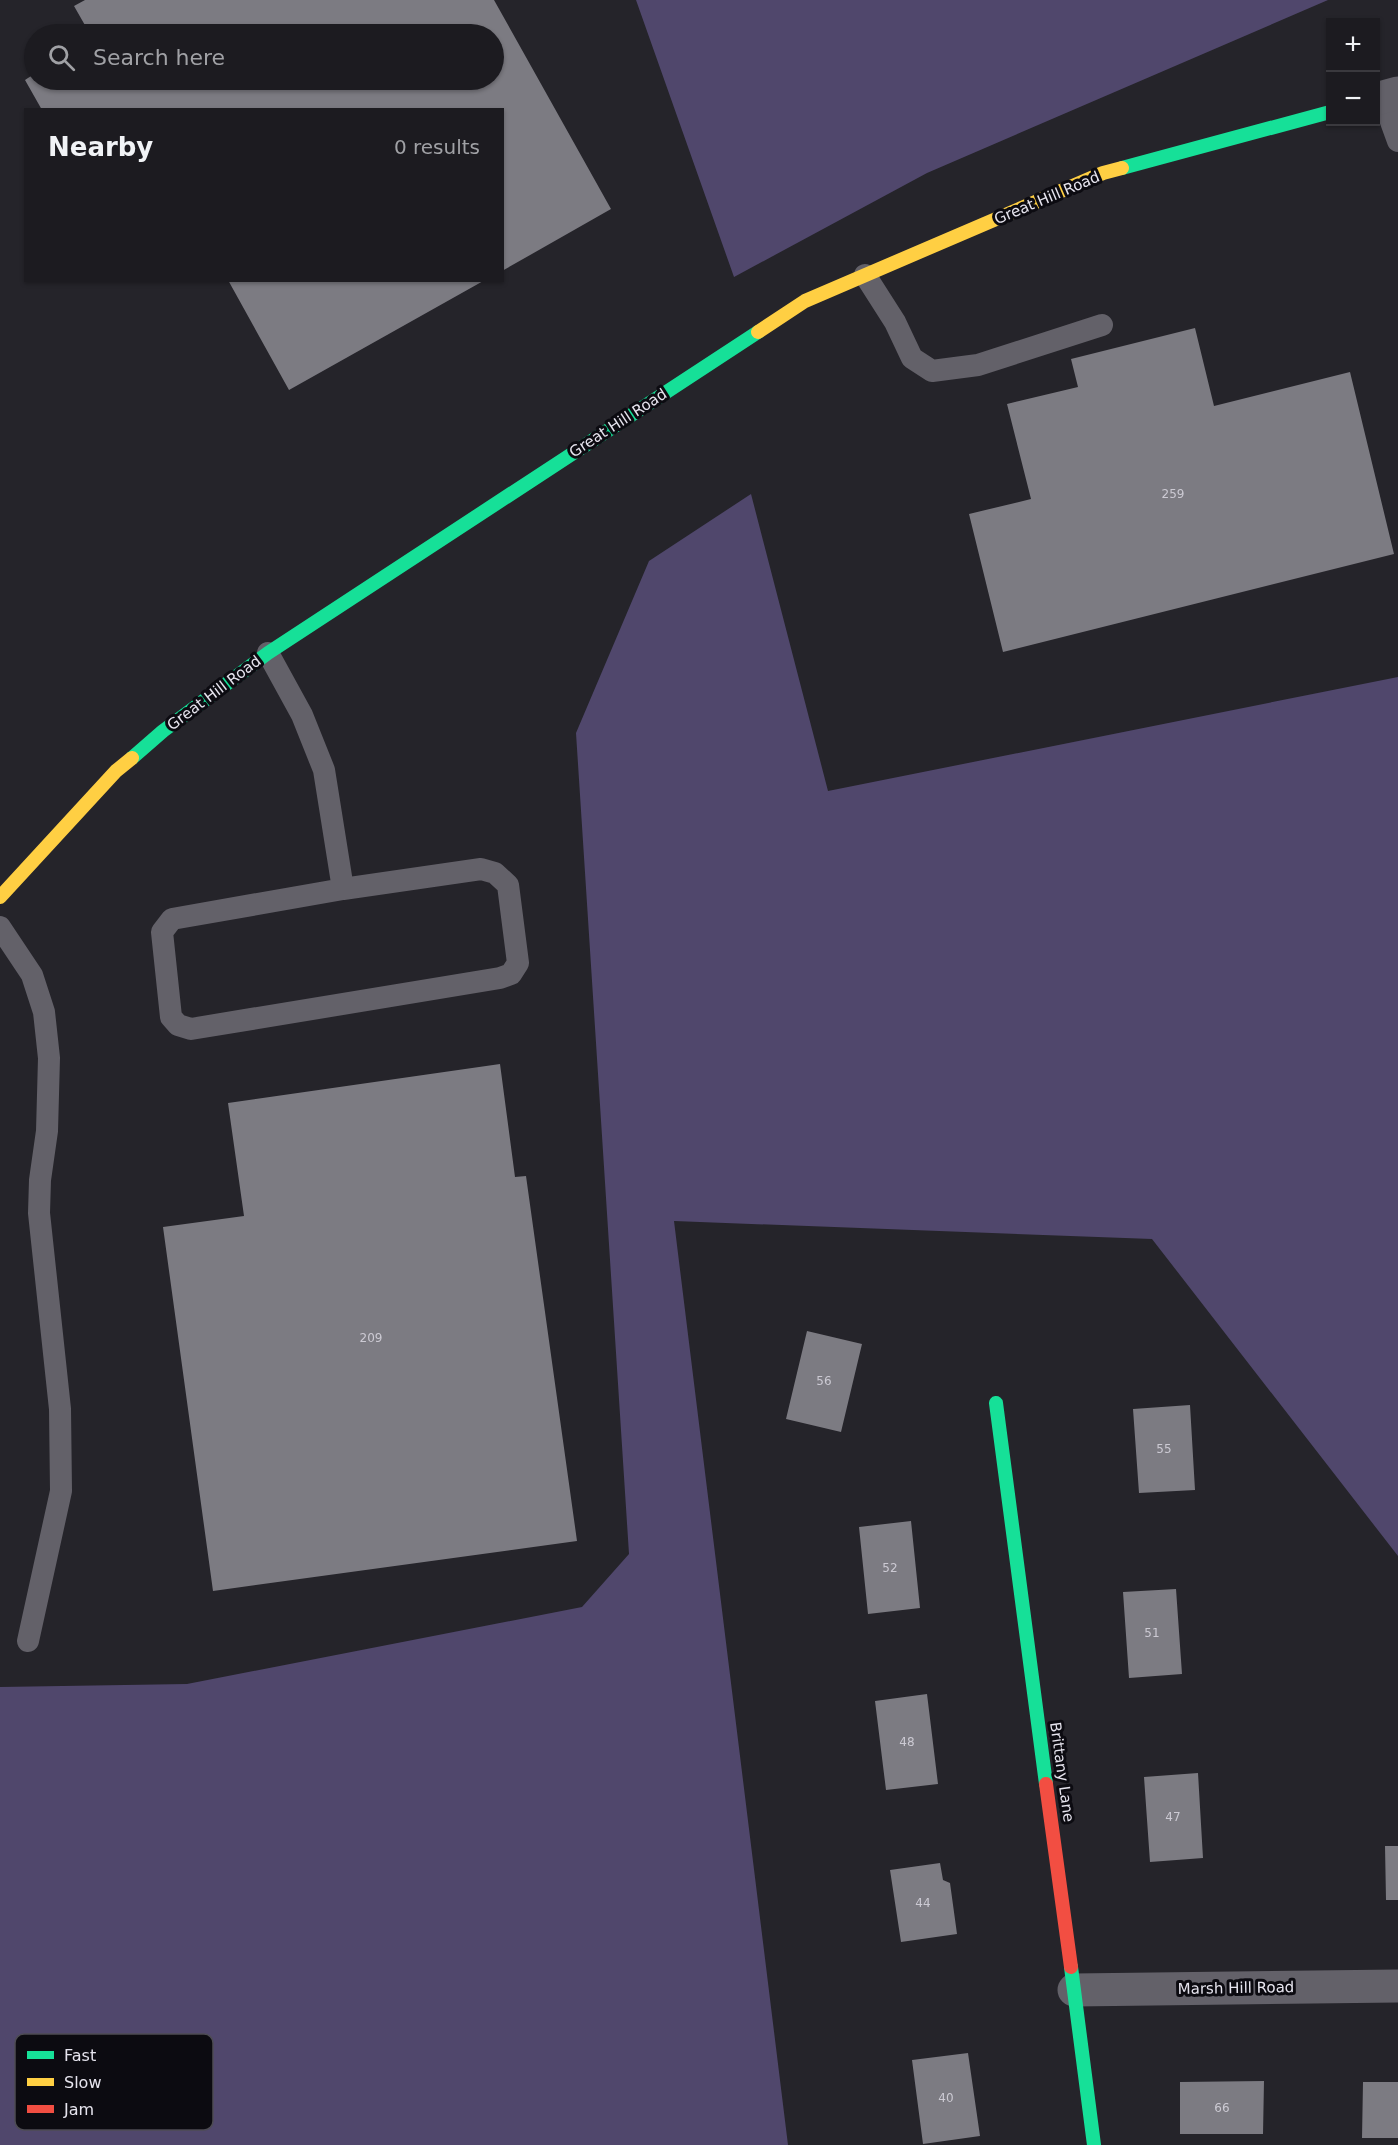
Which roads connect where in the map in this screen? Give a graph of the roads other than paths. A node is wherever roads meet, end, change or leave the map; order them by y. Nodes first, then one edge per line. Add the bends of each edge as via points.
1 (1385, 97) edge
2 (1326, 112) edge
3 (1398, 141) edge
4 (865, 275) junction
5 (1102, 325) dead end
6 (268, 653) junction
7 (344, 889) junction
8 (0, 897) edge
9 (0, 927) edge
10 (996, 1403) dead end
11 (28, 1641) dead end
12 (1398, 1986) edge
13 (1074, 1990) junction
14 (1094, 2145) edge

1 - 3 lane
2 - 4 street, Great Hill Road via 1103,173
4 - 5 lane via 912,358 932,371 978,365
4 - 6 street, Great Hill Road via 805,301
6 - 7 lane via 302,715 324,770
6 - 8 street, Great Hill Road via 116,771
7 - 7 lane via 481,869 495,873 508,885 518,963 511,974 500,978 191,1029 178,1025 171,1017 162,932 172,918
9 - 11 lane via 32,975 44,1012 49,1058 39,1213 60,1409 61,1491
10 - 13 street, Brittany Lane
12 - 13 street, Marsh Hill Road
13 - 14 street, Brittany Lane

